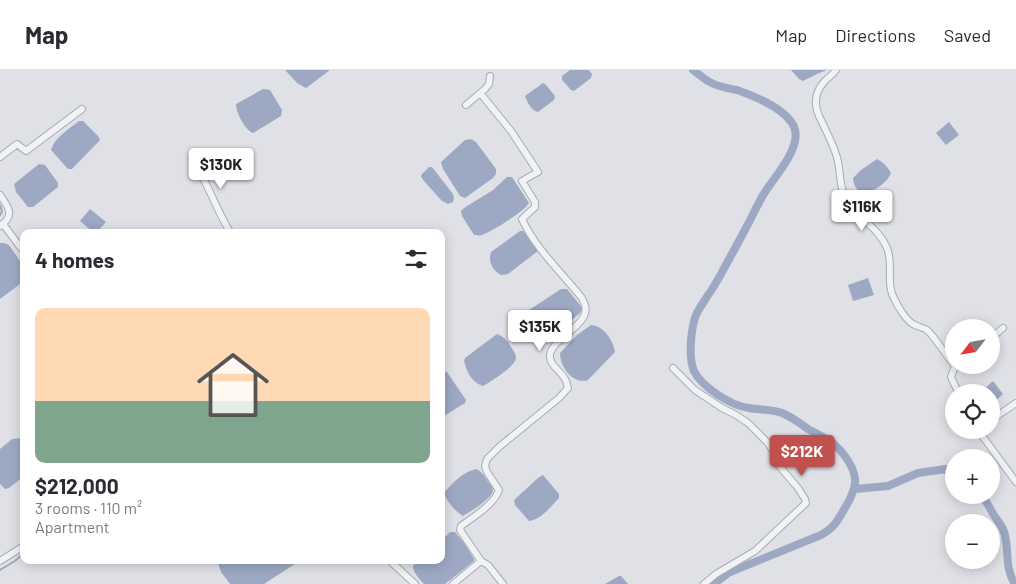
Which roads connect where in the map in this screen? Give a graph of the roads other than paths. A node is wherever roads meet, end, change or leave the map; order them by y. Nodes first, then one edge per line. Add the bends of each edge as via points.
1 (836, 70) edge
2 (490, 76) dead end
3 (480, 94) junction
4 (466, 105) dead end
5 (82, 109) dead end
6 (0, 157) edge
7 (193, 161) dead end
8 (0, 195) edge
9 (1, 225) edge
10 (228, 229) edge
11 (20, 247) edge
12 (1003, 328) dead end
13 (1000, 330) edge
14 (945, 353) edge
15 (673, 368) dead end
16 (1016, 403) edge
17 (1000, 414) edge
18 (985, 439) edge
19 (1016, 482) edge
20 (20, 548) edge
21 (0, 561) edge
22 (481, 561) junction
23 (393, 564) edge
24 (415, 584) edge
25 (453, 584) edge
26 (503, 584) edge
27 (704, 584) edge

1 - 14 street via 824,82 815,100 838,161 840,184 850,205 882,238 888,249 893,298 912,324 928,330
2 - 3 street via 489,84
3 - 4 street
3 - 22 street via 538,172 522,181 535,202 535,207 522,219 525,227 586,306 585,314 574,330 552,348 550,357 568,388 487,459 485,466 499,490 498,495 460,530
5 - 6 street via 26,151 17,144
7 - 10 street
8 - 9 street via 10,209 8,218
9 - 11 street
12 - 13 street
15 - 27 street via 695,390 748,423 774,452 775,461 806,503 755,551
16 - 17 street
18 - 19 street
20 - 21 street
22 - 25 street
22 - 26 street
23 - 24 street

